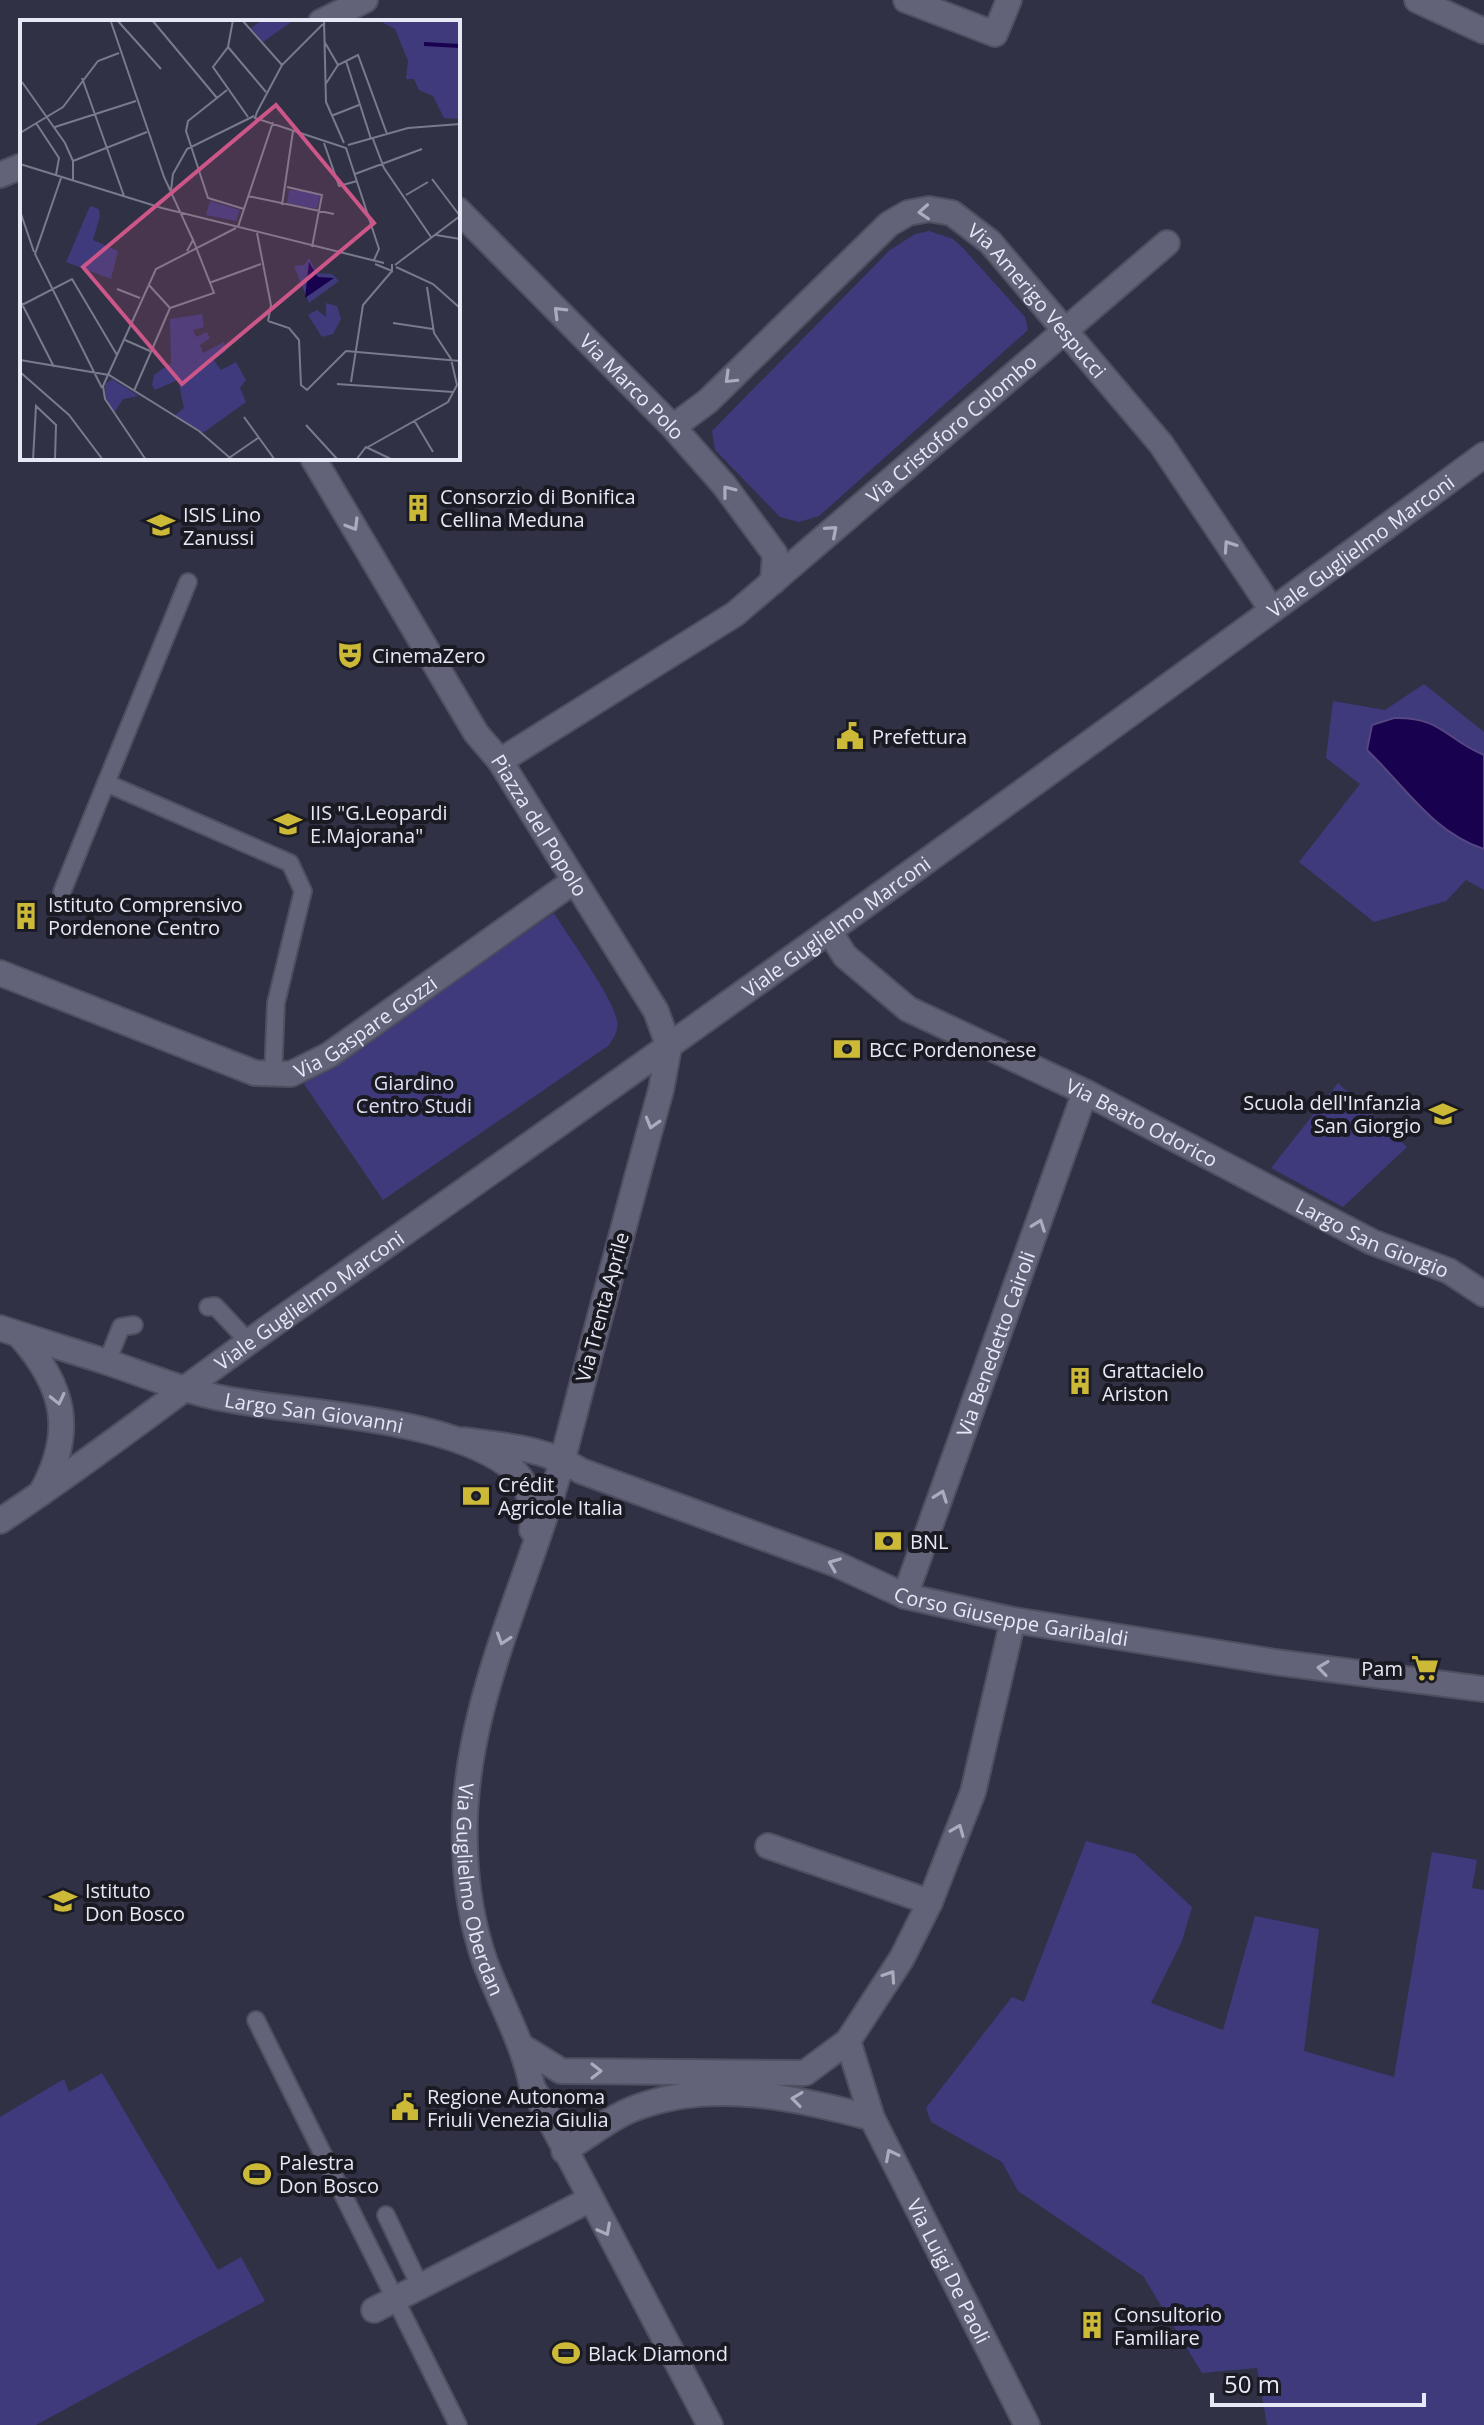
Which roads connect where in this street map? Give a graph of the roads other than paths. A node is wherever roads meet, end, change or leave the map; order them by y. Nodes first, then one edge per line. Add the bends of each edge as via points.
1 (365, 0) edge
2 (906, 0) edge
3 (1009, 0) edge
4 (1417, 0) edge
5 (325, 20) edge
6 (1484, 31) edge
7 (20, 167) edge
8 (0, 175) edge
9 (460, 212) edge
10 (1167, 243) dead end
11 (1064, 329) junction
12 (673, 427) junction
13 (1484, 455) edge
14 (314, 460) edge
15 (188, 582) dead end
16 (773, 582) junction
17 (1272, 610) junction
18 (500, 761) junction
19 (106, 783) junction
20 (574, 881) junction
21 (62, 892) dead end
22 (829, 931) junction
23 (0, 973) edge
24 (669, 1047) junction
25 (273, 1076) junction
26 (1085, 1092) junction
27 (1259, 1181) joint
28 (1484, 1294) edge
29 (208, 1307) dead end
30 (134, 1325) dead end
31 (6, 1326) edge
32 (248, 1341) junction
33 (107, 1362) junction
34 (183, 1387) junction
35 (446, 1438) junction
36 (562, 1459) junction
37 (39, 1495) junction
38 (0, 1521) edge
39 (527, 1565) junction
40 (905, 1596) junction
41 (1013, 1620) junction
42 (1484, 1689) edge
43 (768, 1846) dead end
44 (930, 1902) junction
45 (256, 2020) dead end
46 (848, 2041) junction
47 (524, 2048) junction
48 (872, 2118) junction
49 (564, 2151) junction
50 (589, 2200) junction
51 (386, 2215) dead end
52 (420, 2286) junction
53 (384, 2305) junction
54 (458, 2425) edge
55 (710, 2425) edge
56 (1027, 2425) edge

1 - 5 street
2 - 3 street via 995,34
4 - 6 street
7 - 8 street
12 -> 9 street, Via Marco Polo
10 - 11 street, Via Cristoforo Colombo
11 -> 12 street, Via Amerigo Vespucci via 970,224 952,213 908,213 873,238 708,401
16 -> 11 street, Via Cristoforo Colombo
17 -> 11 street, Via Amerigo Vespucci via 1161,444
16 -> 12 street, Via Marco Polo via 775,554
13 - 17 street, Viale Guglielmo Marconi
14 -> 18 street via 476,733
15 - 19 lane
16 - 18 street, Piazza del Popolo via 665,661
17 - 22 street, Viale Guglielmo Marconi
18 - 20 street, Piazza del Popolo
19 - 21 lane
19 - 25 lane via 290,863 303,891 276,1003
20 - 24 street, Piazza del Popolo via 656,1011
20 - 25 street, Via Gaspare Gozzi via 329,1055 307,1068
22 - 24 street, Viale Guglielmo Marconi
22 - 26 street, Via Beato Odorico via 845,956 908,1009
23 - 25 street, Via Gaspare Gozzi
24 - 32 street, Viale Guglielmo Marconi
24 -> 36 street, Via Trenta Aprile
26 - 27 street, Via Beato Odorico
40 -> 26 street, Via Benedetto Cairoli
27 - 28 street, Largo San Giorgio via 1372,1242 1449,1271
29 - 32 lane via 215,1306
30 - 33 lane via 121,1327
31 - 33 street, Largo San Giovanni
31 -> 37 street, Largo San Giovanni via 42,1361 58,1392 61,1444
32 - 34 street, Viale Guglielmo Marconi
33 - 34 street, Largo San Giovanni
34 - 35 street, Largo San Giovanni via 225,1399 329,1411
34 - 37 street
35 - 36 street, Largo San Giovanni via 530,1449
35 - 39 street, Largo San Giovanni via 509,1466 523,1482 533,1523
36 - 39 street, Via Trenta Aprile
40 -> 36 street, Corso Giuseppe Garibaldi via 836,1564 581,1471
37 - 38 street
39 -> 47 street, Via Guglielmo Oberdan via 477,1728 464,1824 470,1898 484,1958
40 - 41 street, Corso Giuseppe Garibaldi
42 -> 41 street, Corso Giuseppe Garibaldi
44 -> 41 street via 973,1792
43 - 44 street
46 -> 44 street via 902,1958
45 - 53 lane
47 -> 46 street via 561,2071 805,2073
46 - 48 street, Via Luigi De Paoli
47 - 49 street, Via Guglielmo Oberdan via 532,2086
48 -> 49 street via 798,2098 702,2093 637,2107
56 -> 48 street, Via Luigi De Paoli
49 - 50 street, Via Guglielmo Oberdan
50 - 52 street
50 -> 55 street, Via Guglielmo Oberdan
51 - 52 lane
52 - 53 street
53 - 54 lane

